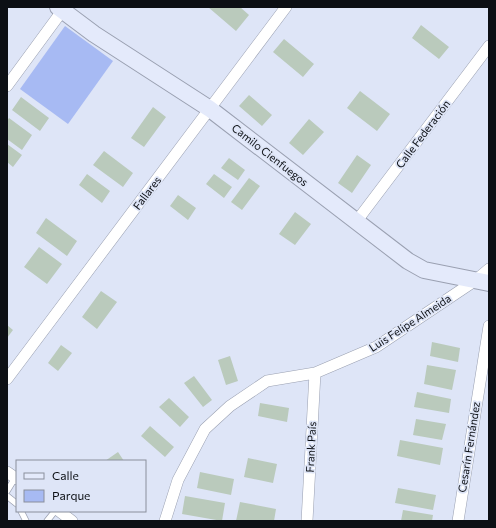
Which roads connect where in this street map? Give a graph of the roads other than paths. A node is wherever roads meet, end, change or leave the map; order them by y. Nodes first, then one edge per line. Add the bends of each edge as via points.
1 (286, 7) edge
2 (62, 8) edge
3 (489, 46) edge
4 (7, 86) edge
5 (210, 109) junction
6 (356, 222) junction
7 (489, 269) edge
8 (483, 281) edge
9 (489, 326) edge
10 (315, 373) junction
11 (7, 380) edge
12 (13, 476) edge
13 (7, 491) edge
14 (7, 496) edge
15 (16, 503) edge
16 (54, 512) edge
17 (60, 512) edge
18 (47, 521) edge
19 (72, 521) edge
20 (165, 521) edge
21 (307, 521) edge
22 (458, 521) edge

1 - 5 street, Fallares
2 - 4 street
2 - 5 street, Camilo Cienfuegos via 94,34
3 - 6 street, Calle Federación
5 - 6 street, Camilo Cienfuegos
5 - 11 street, Fallares
6 - 8 street, Camilo Cienfuegos via 424,270
7 - 8 street, Luis Felipe Almeida
8 - 10 street, Luis Felipe Almeida via 376,347
9 - 22 street, Cesarín Fernández
10 - 20 street, Luis Felipe Almeida via 267,382 230,406 205,429 178,480
10 - 21 street, Frank País
12 - 13 lane
14 - 15 lane
16 - 18 lane
17 - 19 street

